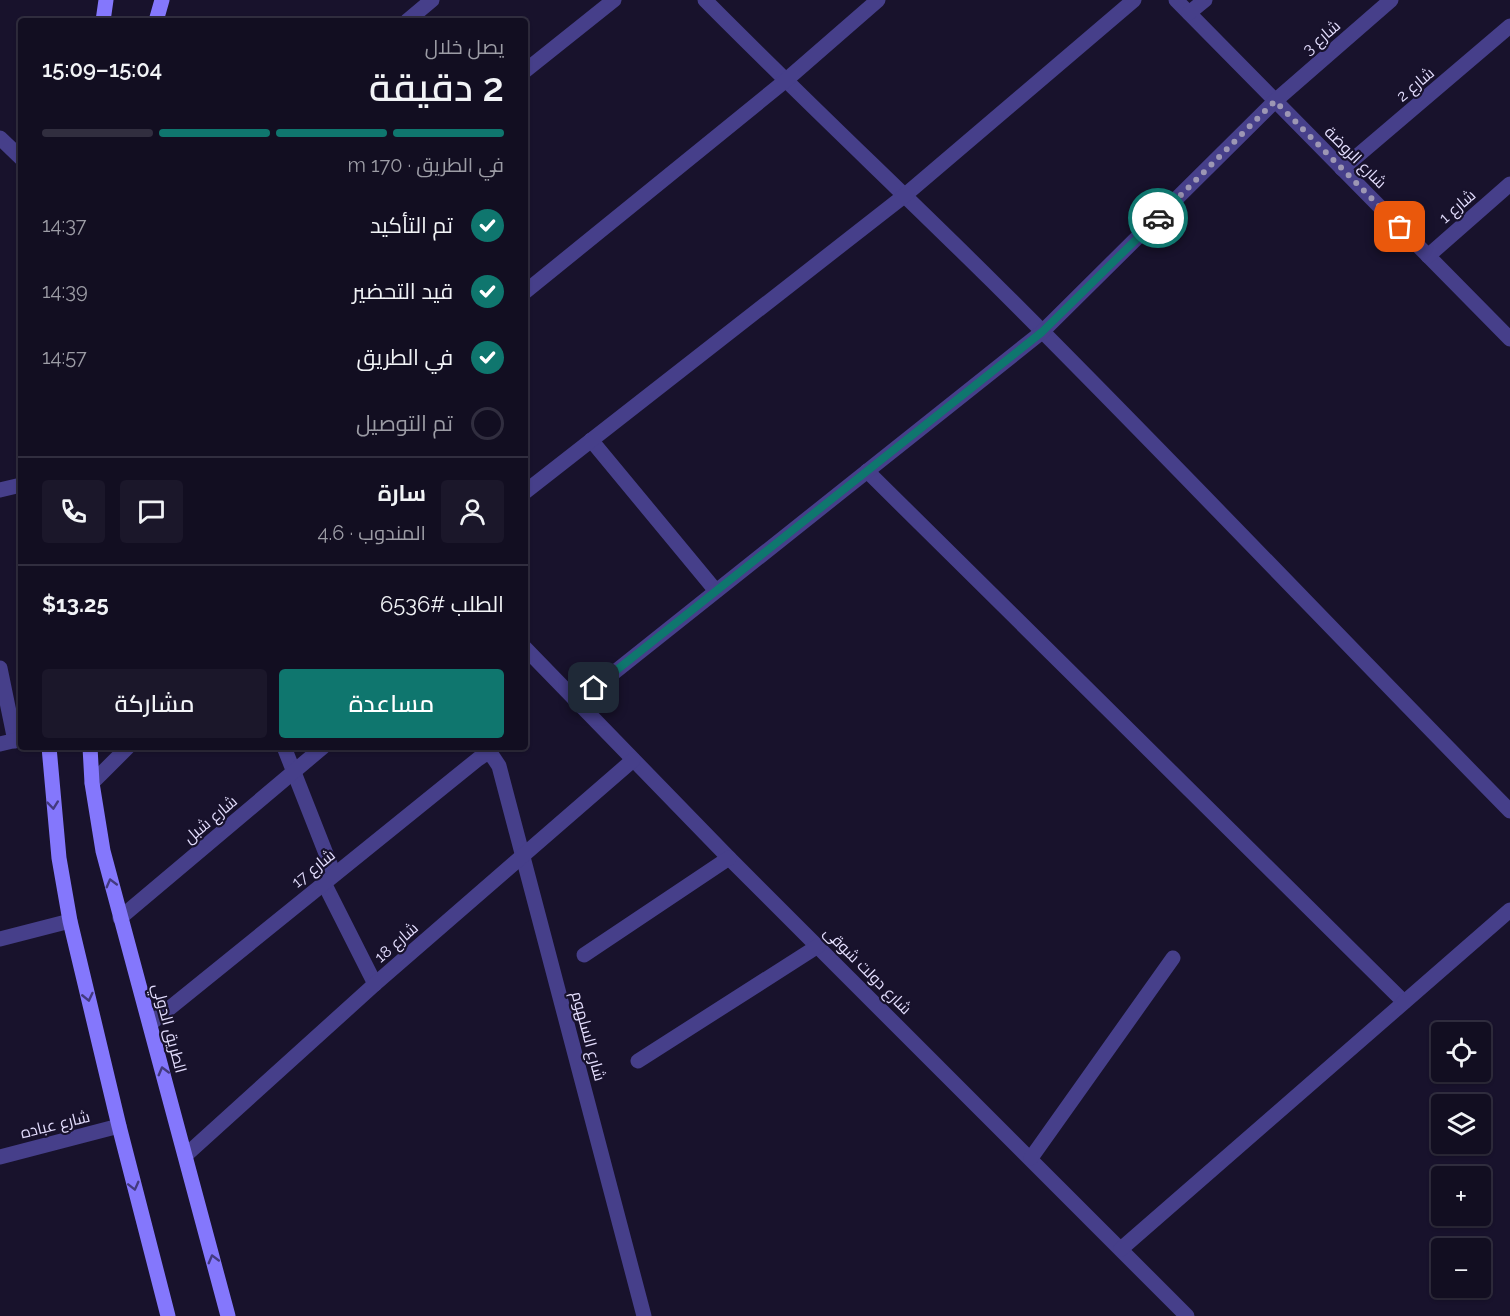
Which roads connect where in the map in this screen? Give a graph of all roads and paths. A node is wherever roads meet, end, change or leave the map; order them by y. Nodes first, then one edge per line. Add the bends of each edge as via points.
1 (106, 0) edge
2 (162, 0) edge
3 (432, 0) edge
4 (614, 0) edge
5 (705, 0) edge
6 (878, 0) edge
7 (1134, 0) edge
8 (1176, 0) edge
9 (1205, 0) edge
10 (1391, 0) edge
11 (1189, 13) junction
12 (103, 18) edge
13 (157, 18) edge
14 (411, 18) edge
15 (1510, 26) edge
16 (528, 69) edge
17 (785, 81) junction
18 (1275, 101) junction
19 (0, 138) edge
20 (18, 155) edge
21 (1342, 169) junction
22 (1510, 184) edge
23 (904, 196) junction
24 (1428, 256) junction
25 (528, 290) edge
26 (1042, 332) junction
27 (1510, 339) edge
28 (591, 440) junction
29 (867, 471) junction
30 (18, 486) edge
31 (0, 490) edge
32 (528, 490) edge
33 (716, 591) junction
34 (528, 651) edge
35 (0, 668) edge
36 (577, 702) junction
37 (12, 741) edge
38 (49, 750) edge
39 (90, 750) edge
40 (125, 750) edge
41 (285, 750) edge
42 (319, 750) edge
43 (633, 760) junction
44 (499, 766) joint
45 (293, 772) junction
46 (92, 783) junction
47 (1510, 811) edge
48 (523, 857) junction
49 (729, 858) junction
50 (329, 878) junction
51 (1510, 910) edge
52 (120, 918) junction
53 (70, 921) junction
54 (0, 939) edge
55 (818, 946) junction
56 (584, 955) dead end
57 (1173, 958) dead end
58 (375, 984) junction
59 (1404, 1002) junction
60 (150, 1024) junction
61 (638, 1061) dead end
62 (119, 1126) junction
63 (186, 1155) junction
64 (0, 1157) edge
65 (1030, 1158) junction
66 (1121, 1249) junction
67 (168, 1316) edge
68 (228, 1316) edge
69 (644, 1316) edge
70 (1187, 1316) edge

1 - 12 street
2 - 13 street
3 - 14 street
4 - 16 street
5 - 17 street
6 - 17 street
7 - 23 street
8 - 11 street, شارع الروضة
9 - 11 street
10 - 18 street, شارع 3
11 - 18 street, شارع الروضة
15 - 21 street, شارع 2
17 - 23 street
17 - 25 street
18 - 21 street, شارع الروضة
18 - 26 street, شارع 3
19 - 20 street
21 - 24 street, شارع الروضة
22 - 24 street, شارع 1
23 - 26 street
23 - 28 street
24 - 27 street, شارع الروضة
26 - 29 street, شارع 3
26 - 47 street
28 - 32 street
28 - 33 street
29 - 33 street, شارع 3
29 - 59 street
30 - 31 street
33 - 36 street, شارع 3
34 - 36 street, شارع دولت شوقى
35 - 37 street
36 - 43 street, شارع دولت شوقى
38 -> 53 street via 59,858
39 - 46 street, الطريق الدولي
40 - 46 street
41 - 45 street
42 - 45 street, شارع شبل
43 - 48 street, شارع 18
43 - 49 street, شارع دولت شوقى
44 - 48 street, شارع السلهوم
44 - 50 street, شارع 17 via 491,754 484,755
45 - 50 street
45 - 52 street, شارع شبل
52 -> 46 street, الطريق الدولي via 103,851
48 - 58 street, شارع 18
48 - 69 street, شارع السلهوم
49 - 55 street, شارع دولت شوقى
49 - 56 street
50 - 58 street
50 - 60 street, شارع 17
51 - 59 street
52 - 60 street, الطريق الدولي
53 - 54 street
53 -> 62 street
55 - 61 street
55 - 65 street, شارع دولت شوقى
57 - 65 street
58 - 63 street, شارع 18
59 - 66 street
63 -> 60 street, الطريق الدولي
62 - 64 street, شارع عباده
62 -> 67 street
68 -> 63 street, الطريق الدولي
65 - 66 street, شارع دولت شوقى
66 - 70 street, شارع دولت شوقى

